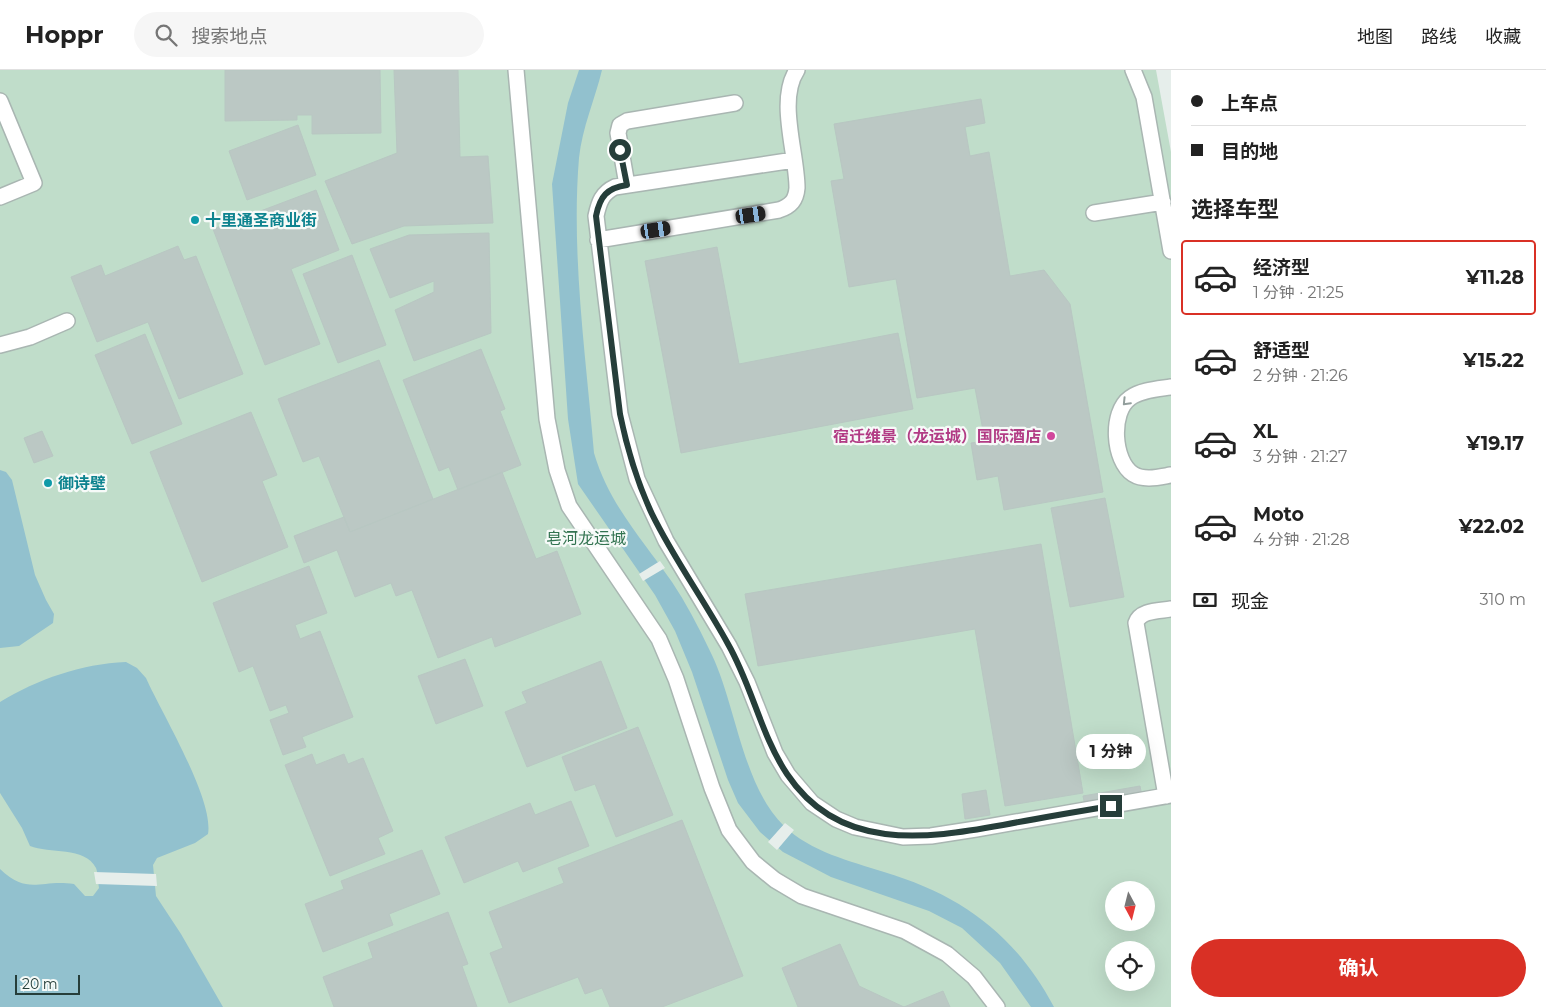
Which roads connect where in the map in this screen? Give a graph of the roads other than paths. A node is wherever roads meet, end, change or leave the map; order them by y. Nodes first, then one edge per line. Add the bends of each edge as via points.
1 (516, 70) edge
2 (797, 70) edge
3 (1133, 70) edge
4 (0, 101) edge
5 (736, 102) dead end
6 (794, 160) junction
7 (627, 185) junction
8 (0, 197) edge
9 (1162, 202) junction
10 (1094, 213) dead end
11 (598, 240) junction
12 (1171, 251) edge
13 (67, 321) dead end
14 (0, 345) edge
15 (1171, 387) edge
16 (1171, 475) edge
17 (1171, 609) edge
18 (1168, 796) edge
19 (997, 1007) edge

1 - 19 lane via 547,420 557,470 569,506 659,639 729,830 753,862 774,880 802,896 905,932 947,954 974,977
2 - 6 lane via 790,87 788,108
3 - 9 lane via 1144,97
4 - 8 lane via 34,183
5 - 7 lane via 627,121 620,126 618,133
6 - 7 lane
6 - 11 lane via 796,197 784,208
7 - 11 lane via 608,190 599,201 596,216
9 - 10 lane
9 - 12 lane
11 - 18 lane via 620,414 637,479 666,541 748,682 775,753 788,775 812,803 855,827 903,837 958,832
13 - 14 lane via 30,337
15 -> 16 lane via 1132,397 1122,406 1116,426 1121,457 1133,474 1142,478
17 - 18 lane via 1144,614 1136,623

